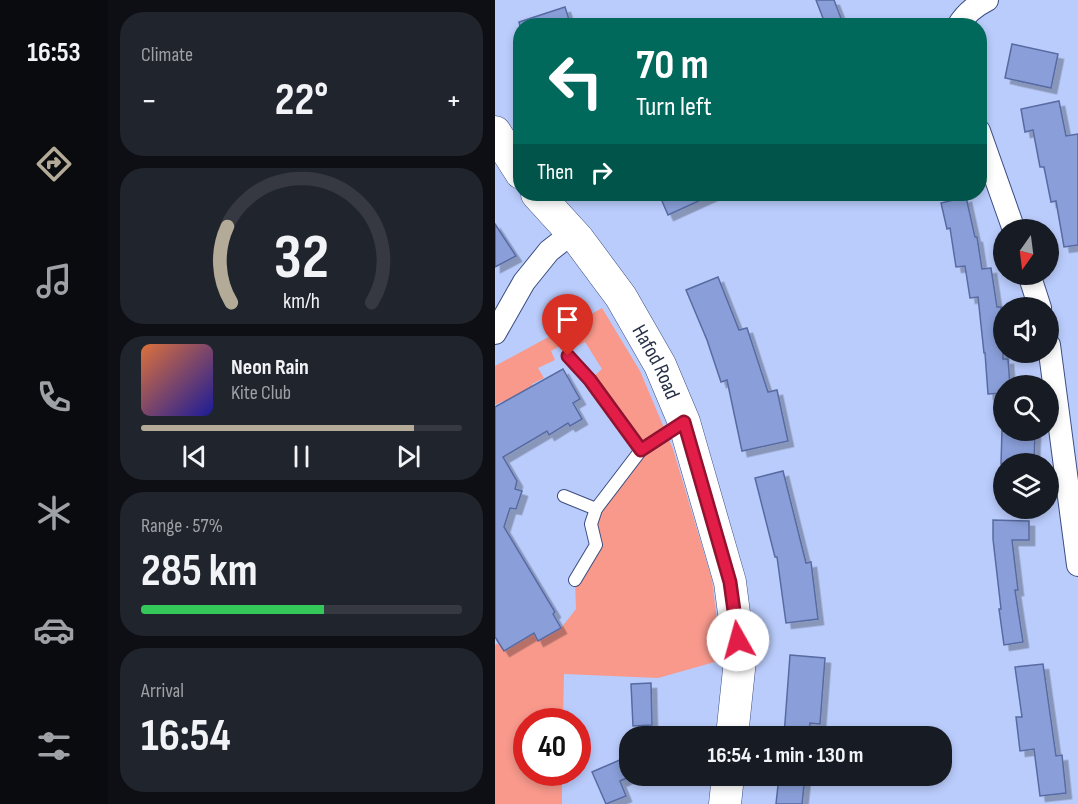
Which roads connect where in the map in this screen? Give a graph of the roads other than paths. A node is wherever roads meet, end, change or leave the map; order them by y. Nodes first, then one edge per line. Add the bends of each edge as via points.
1 (987, 0) edge
2 (963, 18) edge
3 (495, 132) edge
4 (987, 153) edge
5 (513, 160) edge
6 (543, 201) edge
7 (1010, 219) edge
8 (572, 233) junction
9 (495, 333) edge
10 (568, 356) dead end
11 (1051, 363) edge
12 (684, 422) junction
13 (641, 450) junction
14 (564, 496) dead end
15 (596, 509) junction
16 (1078, 565) edge
17 (575, 580) dead end
18 (733, 726) edge
19 (727, 786) edge
20 (725, 804) edge

1 - 2 street
3 - 5 street
4 - 7 street
6 - 8 street, Hafod Road
8 - 9 street via 549,251 525,282
8 - 12 street, Hafod Road via 621,297 660,365
10 - 13 lane
11 - 16 street
12 - 13 lane
12 - 18 street, Hafod Road via 732,592 739,660
13 - 15 lane
14 - 15 lane
15 - 17 lane via 591,524 596,545
19 - 20 street

